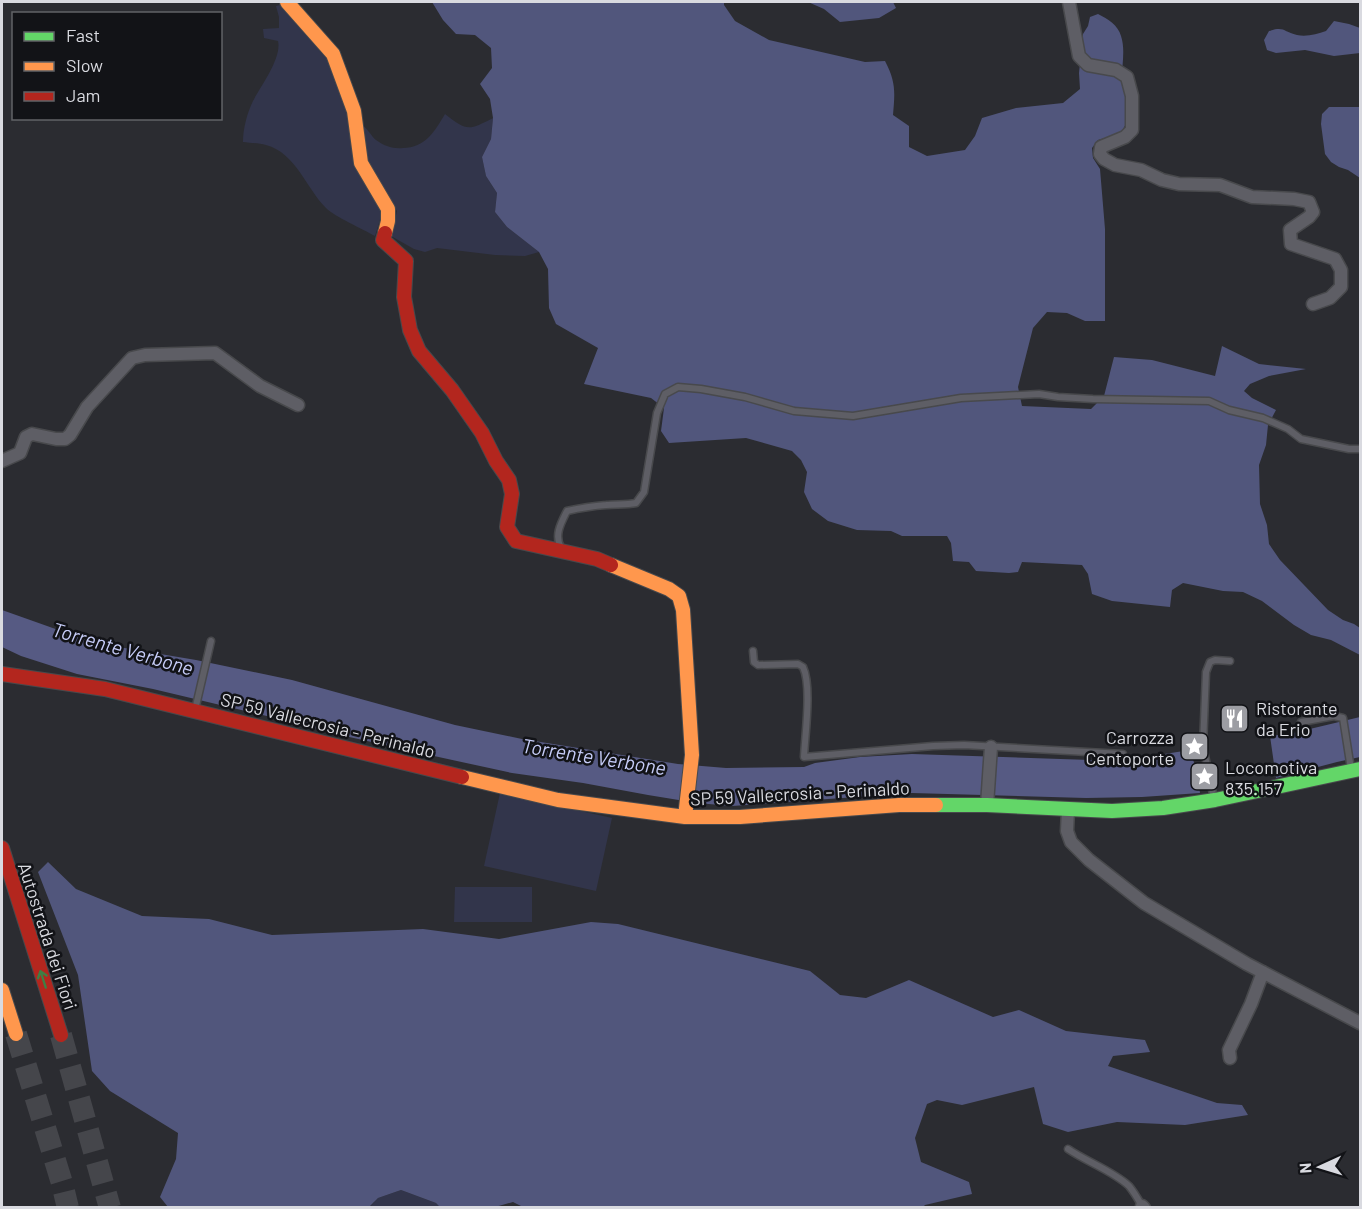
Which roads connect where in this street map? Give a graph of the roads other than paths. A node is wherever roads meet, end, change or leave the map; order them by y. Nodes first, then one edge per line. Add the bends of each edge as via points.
1 (287, 2) edge
2 (1069, 2) edge
3 (1312, 304) dead end
4 (298, 405) dead end
5 (1360, 449) edge
6 (2, 461) edge
7 (563, 551) junction
8 (211, 641) dead end
9 (753, 651) dead end
10 (1230, 661) dead end
11 (2, 674) edge
12 (196, 705) junction
13 (1301, 722) dead end
14 (991, 750) junction
15 (1123, 754) dead end
16 (1354, 767) edge
17 (1215, 800) junction
18 (987, 802) junction
19 (1068, 810) junction
20 (686, 811) junction
21 (2, 848) edge
22 (1263, 972) junction
23 (2, 990) edge
24 (1360, 1023) edge
25 (16, 1034) tunnel mouth
26 (61, 1035) tunnel mouth
27 (1230, 1058) dead end
28 (1068, 1149) dead end
29 (1143, 1207) edge

1 - 7 main road via 333,54 354,111 361,163 388,209 383,240 406,261 404,297 410,330 419,351 464,407 509,480 512,494 507,527 516,541
2 - 3 street via 1079,56 1088,65 1116,70 1127,77 1132,96 1132,130 1101,147 1104,159 1179,184 1220,185 1252,197 1309,202 1310,217 1290,230 1291,244 1335,259 1341,270 1341,287 1330,298
4 - 6 street via 260,386 215,353 145,355 132,358 87,407 65,439 32,434 26,437 20,453
5 - 7 lane via 1301,439 1263,418 1209,401 1027,394 962,398 853,416 794,411 678,387 665,394 657,413 644,492 636,503 567,511 558,542
7 - 20 main road via 597,559 679,596 692,755
8 - 12 lane
9 - 14 lane via 758,665 803,666 807,675 804,757 933,746 964,745
10 - 17 lane via 1210,662 1206,672 1203,746
11 - 12 main road, SP 59 Vallecrosia - Perinaldo
12 - 20 main road, SP 59 Vallecrosia - Perinaldo via 558,800
13 - 16 lane via 1343,718
14 - 15 lane
14 - 18 street
16 - 17 main road, SP 59 Vallecrosia - Perinaldo
17 - 19 main road, SP 59 Vallecrosia - Perinaldo via 1163,808
18 - 19 main road, SP 59 Vallecrosia - Perinaldo
18 - 20 main road, SP 59 Vallecrosia - Perinaldo via 740,817
19 - 22 street via 1071,842 1089,860 1144,903
26 -> 21 main road, Autostrada dei Fiori
22 - 24 street
22 - 27 street via 1229,1050
23 - 25 main road
28 - 29 lane via 1116,1176

